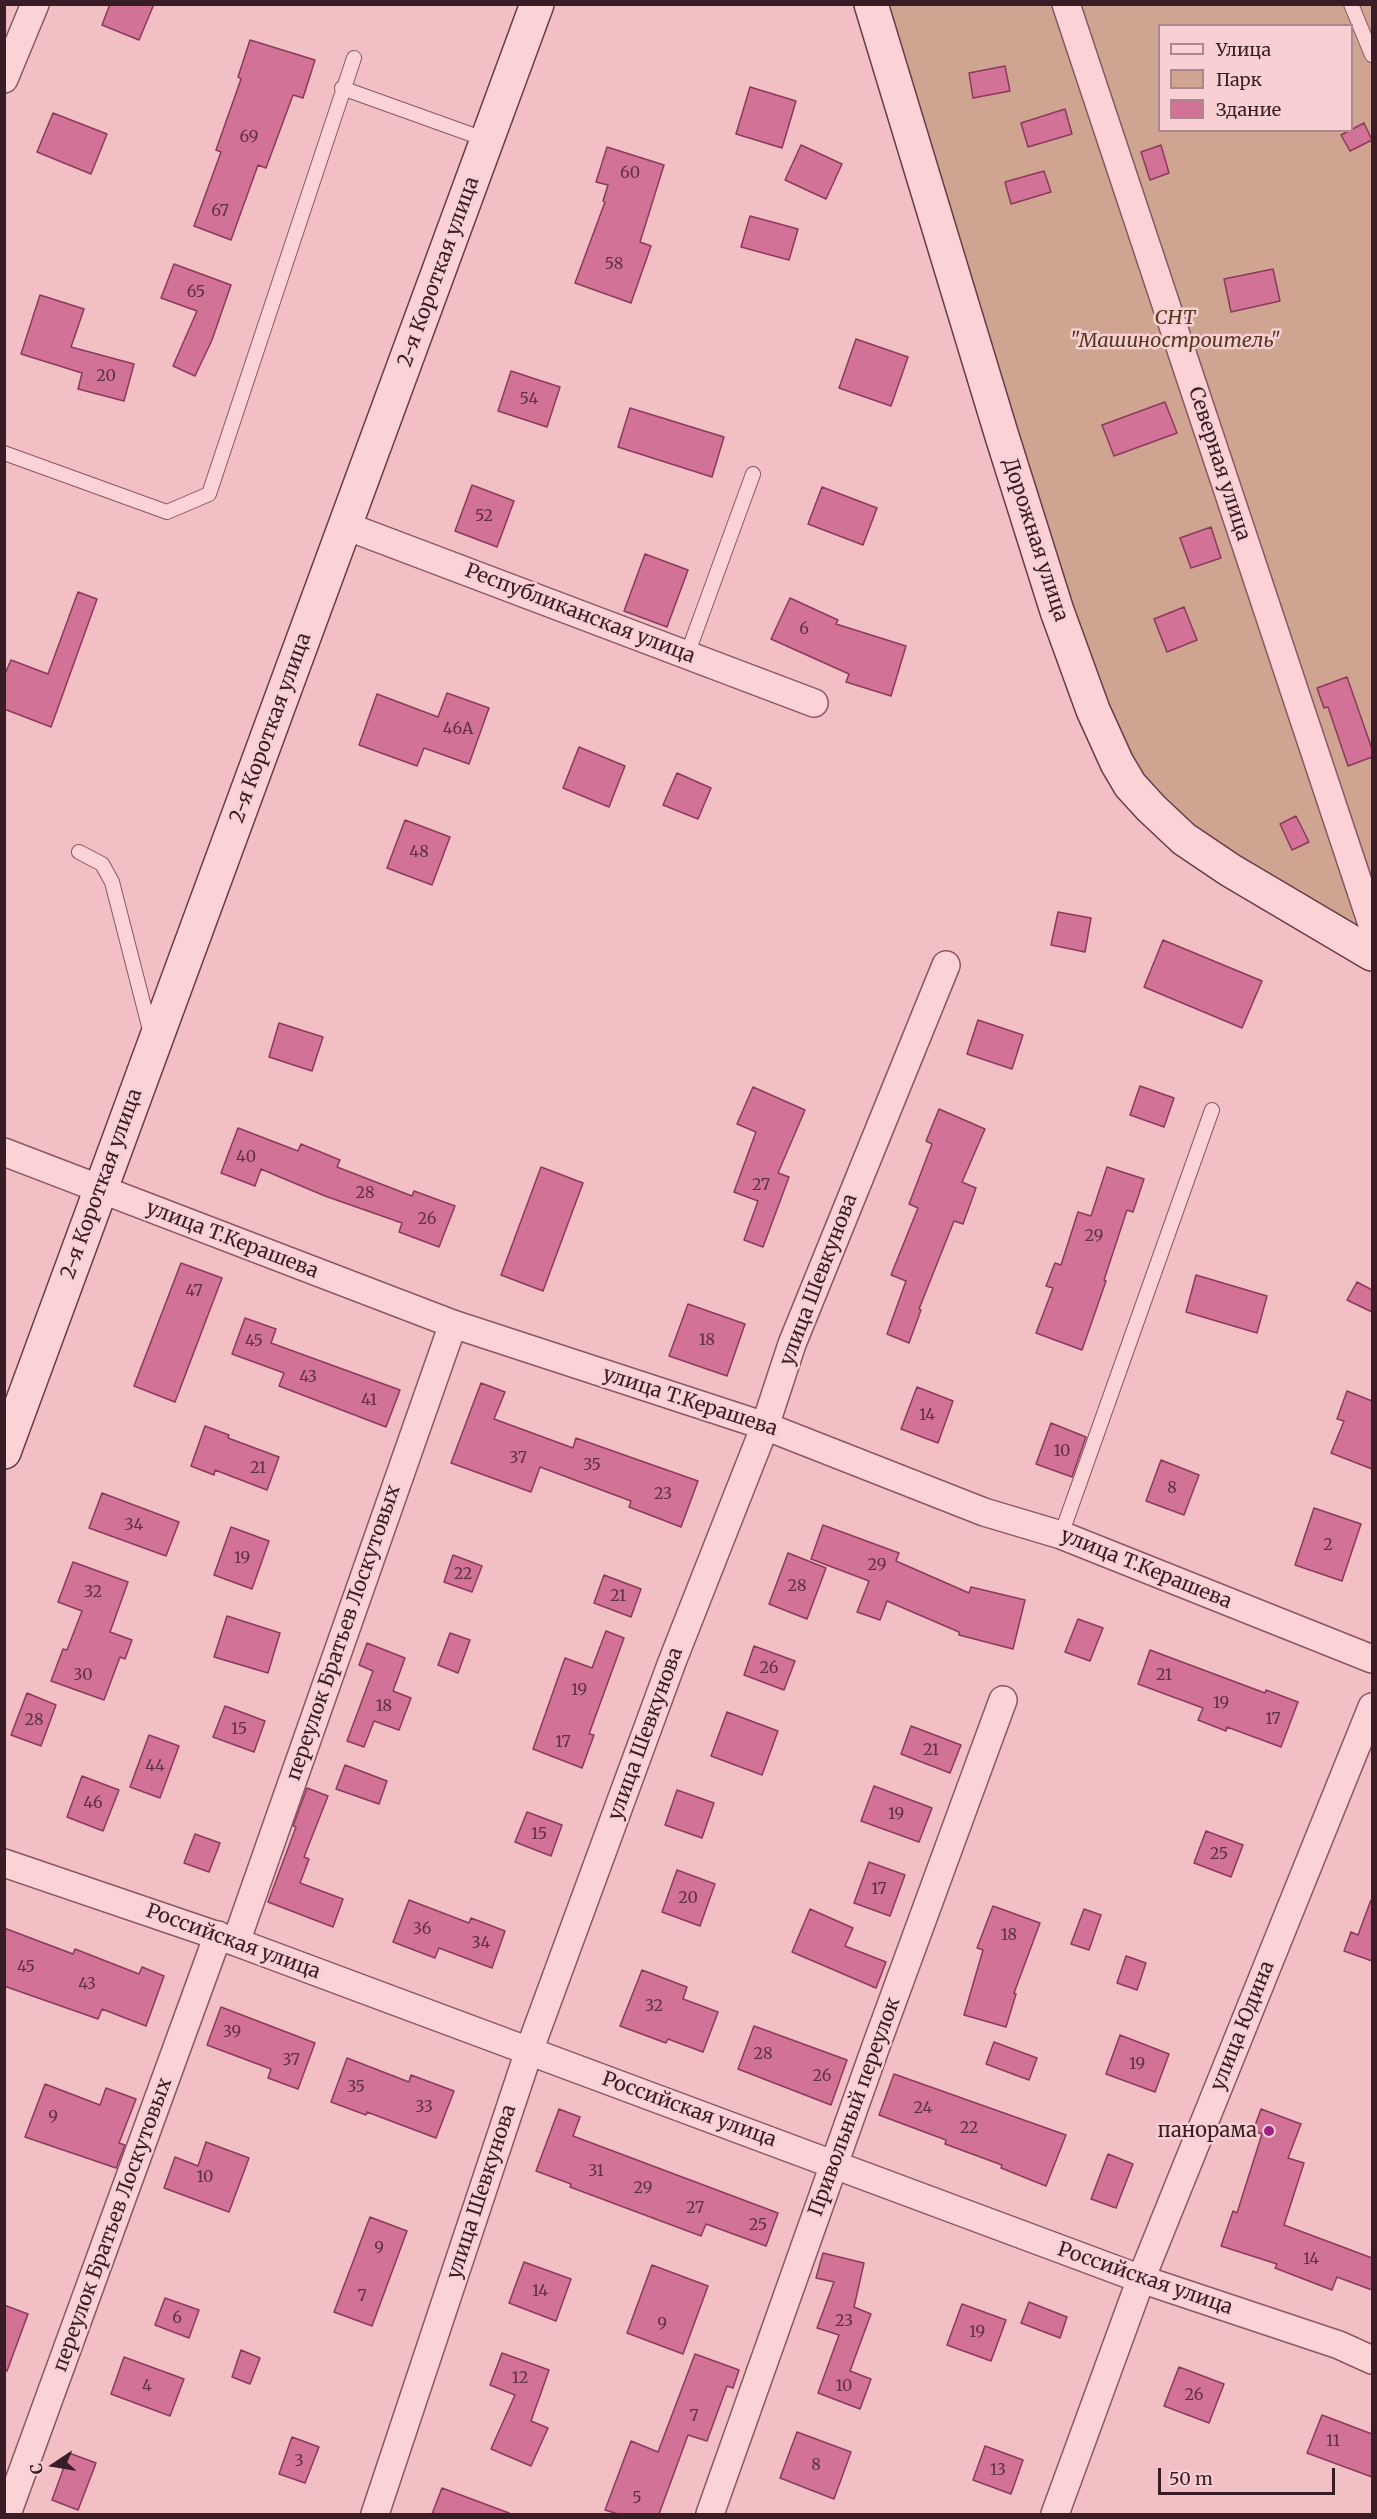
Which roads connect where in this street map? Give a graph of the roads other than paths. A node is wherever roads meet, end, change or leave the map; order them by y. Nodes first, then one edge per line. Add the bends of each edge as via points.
1 (35, 4) edge
2 (537, 4) edge
3 (871, 4) edge
4 (1066, 4) edge
5 (1351, 4) edge
6 (1372, 55) edge
7 (354, 58) dead end
8 (4, 79) edge
9 (342, 88) junction
10 (487, 140) junction
11 (4, 453) edge
12 (753, 474) dead end
13 (346, 526) junction
14 (687, 655) junction
15 (814, 703) dead end
16 (79, 852) dead end
17 (1372, 924) edge
18 (1372, 954) edge
19 (945, 965) dead end
20 (154, 1044) junction
21 (1212, 1110) dead end
22 (4, 1152) edge
23 (100, 1190) junction
24 (453, 1324) junction
25 (765, 1426) junction
26 (4, 1452) edge
27 (1061, 1534) junction
28 (1372, 1659) edge
29 (1003, 1700) dead end
30 (1372, 1707) edge
31 (4, 1863) edge
32 (227, 1939) junction
33 (529, 2051) junction
34 (835, 2165) junction
35 (1141, 2279) junction
36 (1372, 2360) edge
37 (7, 2514) edge
38 (375, 2514) edge
39 (710, 2514) edge
40 (1055, 2514) edge

1 - 8 street
2 - 10 street, 2-я Короткая улица
3 - 18 street, Дорожная улица via 1057,611 1117,763 1130,785 1184,838 1230,870
4 - 17 street, Северная улица
5 - 6 lane
7 - 9 lane
9 - 10 lane
9 - 11 lane via 209,494 167,512
10 - 13 street, 2-я Короткая улица
12 - 14 lane
13 - 14 street, Республиканская улица
13 - 20 street, 2-я Короткая улица
14 - 15 street, Республиканская улица
16 - 20 lane via 102,864 112,882
19 - 25 street, улица Шевкунова via 792,1344
20 - 23 street, 2-я Короткая улица
21 - 27 lane
22 - 23 street, улица Т.Керашева
23 - 24 street, улица Т.Керашева
23 - 26 street, 2-я Короткая улица
24 - 25 street, улица Т.Керашева
24 - 32 street, переулок Братьев Лоскутовых
25 - 27 street, улица Т.Керашева via 984,1512
25 - 33 street, улица Шевкунова via 668,1673
27 - 28 street, улица Т.Керашева
29 - 34 street, Привольный переулок
30 - 35 street, улица Юдина
31 - 32 street, Российская улица
32 - 33 street, Российская улица
32 - 37 street, переулок Братьев Лоскутовых
33 - 34 street, Российская улица
33 - 38 street, улица Шевкунова
34 - 35 street, Российская улица
34 - 39 street, Привольный переулок
35 - 36 street, Российская улица via 1339,2345
35 - 40 street, улица Юдина

